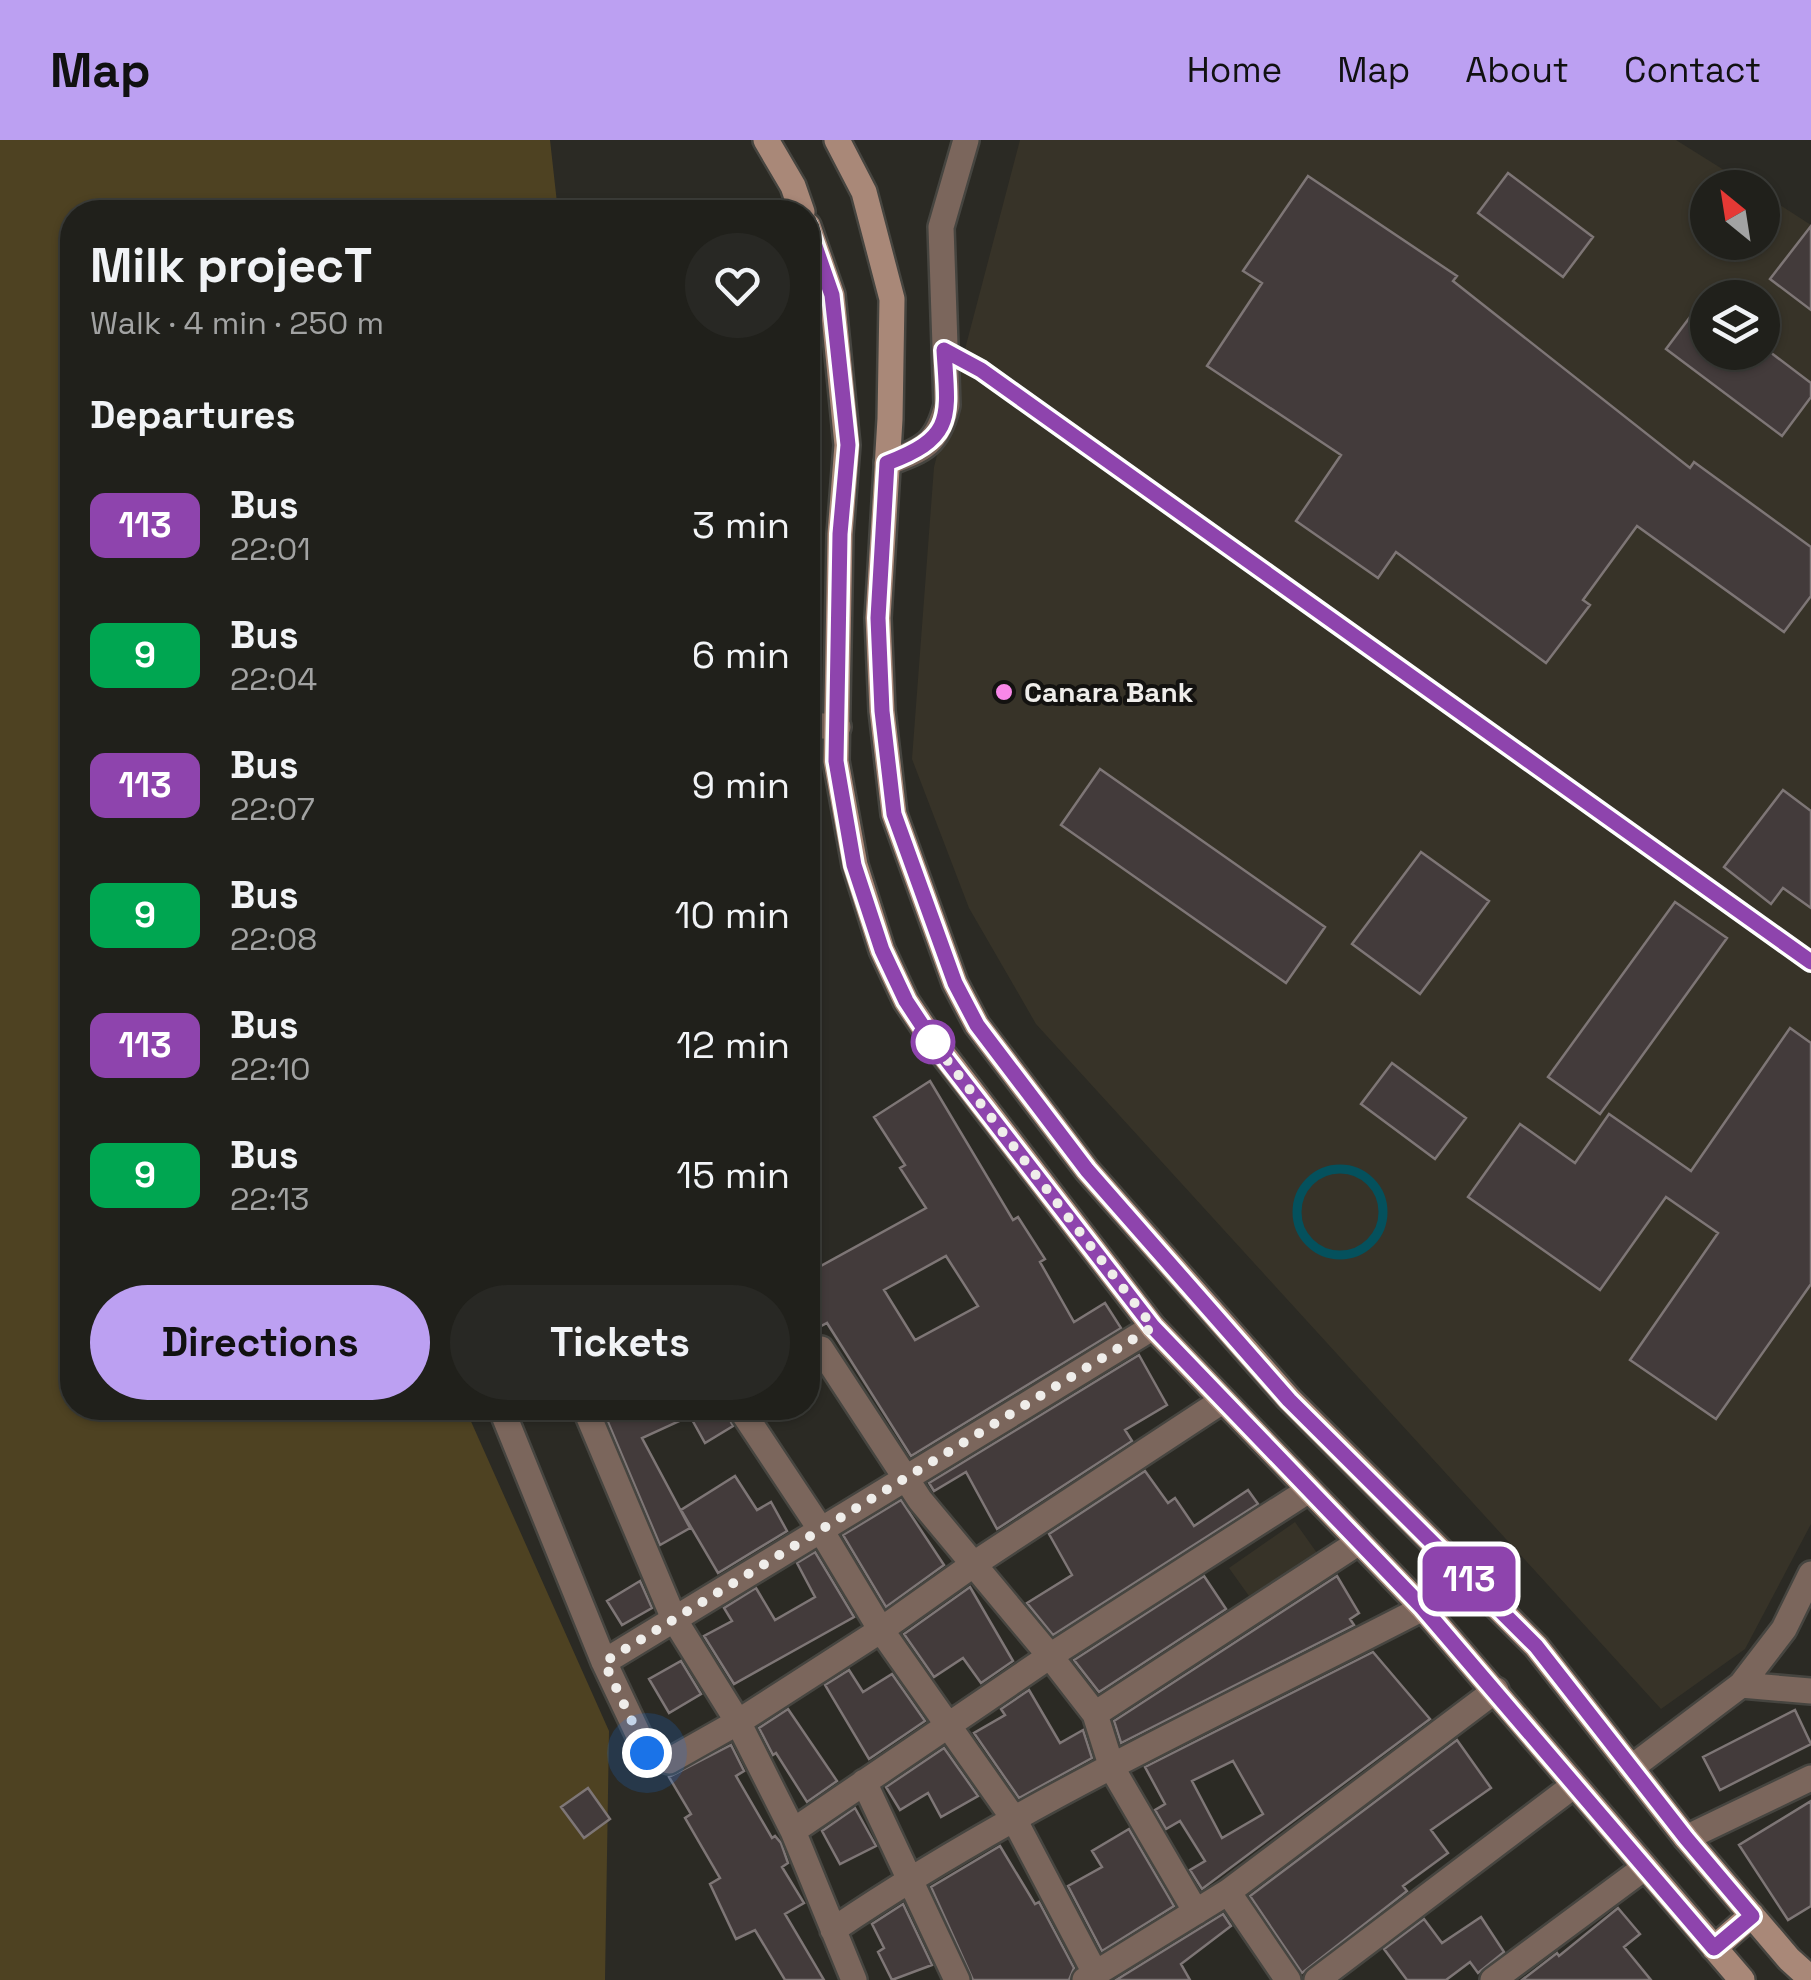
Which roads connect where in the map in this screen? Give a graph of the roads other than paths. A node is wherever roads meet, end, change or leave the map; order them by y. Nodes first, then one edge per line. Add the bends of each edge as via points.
1 (766, 140) edge
2 (836, 140) edge
3 (966, 140) edge
4 (798, 200) edge
5 (820, 260) edge
6 (944, 350) junction
7 (887, 463) junction
8 (820, 726) edge
9 (838, 728) junction
10 (1811, 962) edge
11 (1153, 1327) junction
12 (821, 1349) dead end
13 (1222, 1401) junction
14 (506, 1420) edge
15 (592, 1420) edge
16 (748, 1420) edge
17 (905, 1480) junction
18 (1310, 1490) junction
19 (820, 1528) junction
20 (1360, 1542) junction
21 (974, 1564) junction
22 (1811, 1574) edge
23 (1423, 1608) junction
24 (674, 1619) junction
25 (881, 1630) junction
26 (1050, 1656) junction
27 (604, 1662) junction
28 (1741, 1685) junction
29 (1496, 1690) junction
30 (1811, 1692) edge
31 (1095, 1714) junction
32 (738, 1722) junction
33 (948, 1725) junction
34 (1112, 1768) junction
35 (1631, 1768) junction
36 (1811, 1778) edge
37 (864, 1782) junction
38 (1573, 1786) junction
39 (1014, 1819) junction
40 (793, 1831) junction
41 (1686, 1838) junction
42 (1644, 1868) junction
43 (910, 1877) junction
44 (1228, 1892) junction
45 (1196, 1912) junction
46 (1752, 1916) junction
47 (833, 1930) junction
48 (1714, 1948) junction
49 (1090, 1976) edge
50 (1811, 1979) edge
51 (854, 1980) edge
52 (957, 1980) edge
53 (1288, 1980) edge
54 (1317, 1980) edge
55 (1493, 1980) edge
56 (1742, 1980) edge

1 - 4 street
2 - 7 street via 864,192 892,299
3 - 6 street via 941,227
5 - 9 street via 832,295 848,445
6 - 7 street via 947,405 940,432 922,450
6 - 10 lane
7 - 35 street via 878,618 894,814 955,983 977,1025 1087,1170 1302,1413 1536,1646
8 - 9 street
9 - 11 street via 836,761 854,865 906,1001
11 - 13 street
11 - 17 street
12 - 17 street
13 - 18 street
13 - 21 street
14 - 27 street
15 - 24 street
16 - 19 street
17 - 19 street
17 - 21 street
18 - 20 street
18 - 26 street
19 - 24 street
19 - 25 street
20 - 23 street
20 - 31 street
21 - 25 street
21 - 26 street
22 - 28 street via 1784,1629
23 - 29 street
23 - 34 street
24 - 27 street
24 - 32 street
25 - 32 street
25 - 33 street
26 - 31 street
26 - 33 street
27 - 32 street via 647,1753 657,1759 668,1761
28 - 30 street
28 - 35 street
29 - 38 street
29 - 44 street
31 - 34 street
32 - 40 street
33 - 37 street
33 - 39 street
34 - 39 street
34 - 45 street
35 - 41 street
36 - 41 street
37 - 40 street
37 - 43 street
38 - 42 street
38 - 54 street
39 - 43 street
39 - 49 street
40 - 47 street
41 - 46 street
42 - 48 street
42 - 55 street
43 - 47 street
43 - 52 street
44 - 45 street
44 - 53 street
45 - 49 street
46 - 48 street
46 - 50 street
47 - 51 street
48 - 56 street

